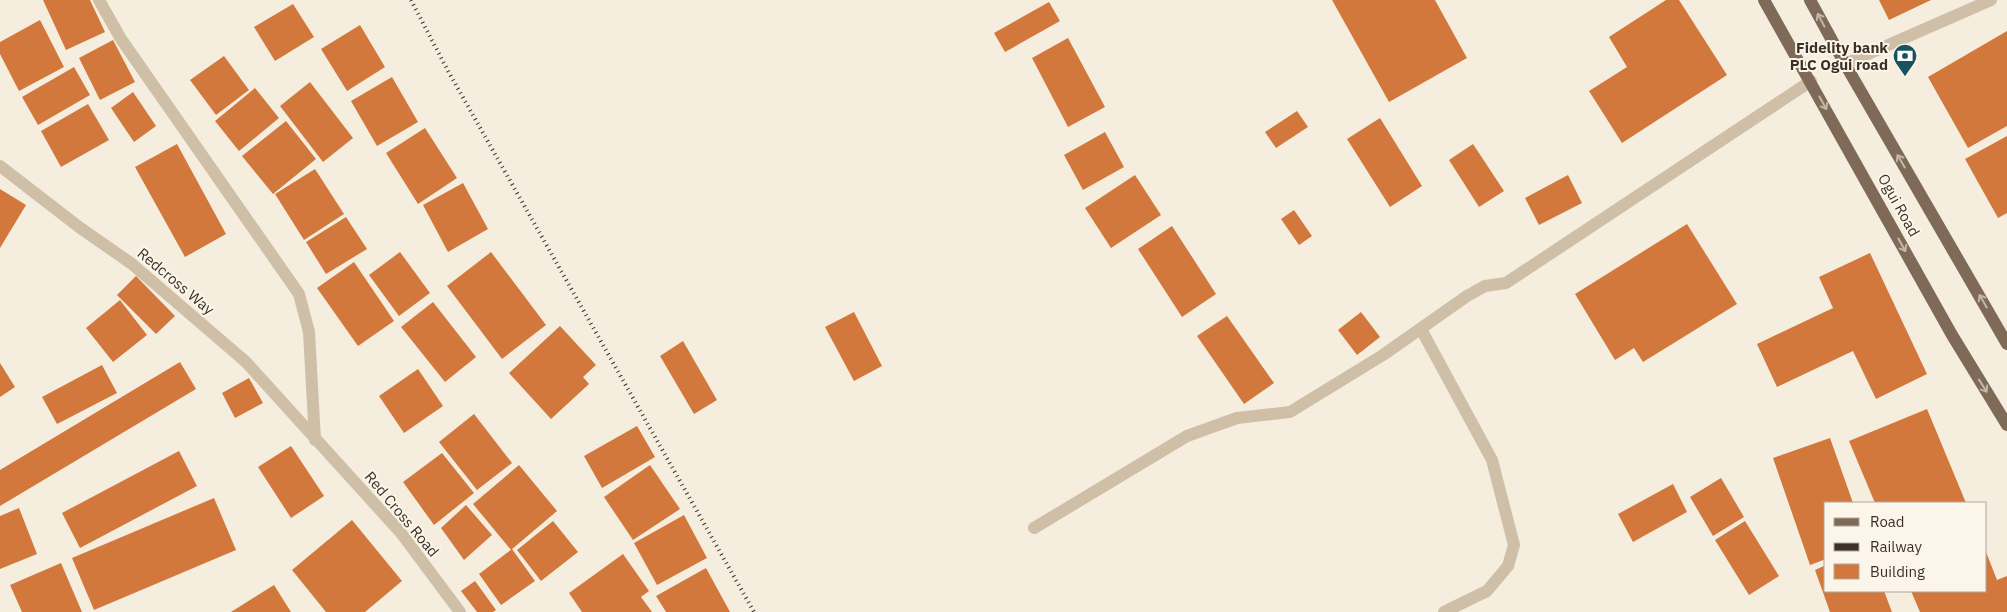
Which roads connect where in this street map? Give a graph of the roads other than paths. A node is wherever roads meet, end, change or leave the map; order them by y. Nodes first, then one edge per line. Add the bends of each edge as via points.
1 (98, 0) edge
2 (1764, 0) edge
3 (1810, 0) edge
4 (1991, 0) edge
5 (1845, 64) junction
6 (1811, 81) junction
7 (0, 166) edge
8 (1421, 329) junction
9 (2007, 344) edge
10 (2007, 425) edge
11 (315, 440) junction
12 (1034, 528) dead end
13 (460, 612) edge
14 (1444, 612) edge

1 - 11 street via 121,39 299,294 309,332
2 - 6 main road, Ogui Road
5 -> 3 main road, Ogui Road
4 - 5 street
9 -> 5 main road, Ogui Road
6 - 8 street via 1506,283 1485,286
6 -> 10 main road, Ogui Road via 1952,335
7 - 11 street, Redcross Way via 132,264 195,317 246,362
8 - 12 street via 1290,412 1237,418 1187,436
8 - 14 street via 1492,460 1514,545 1508,566 1487,591
11 - 13 street, Red Cross Road via 401,533

